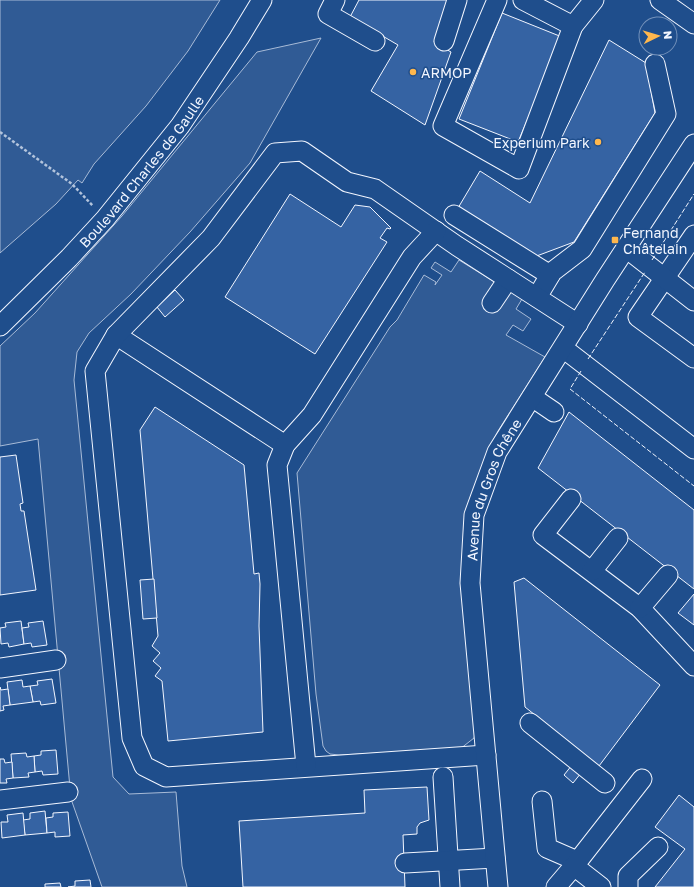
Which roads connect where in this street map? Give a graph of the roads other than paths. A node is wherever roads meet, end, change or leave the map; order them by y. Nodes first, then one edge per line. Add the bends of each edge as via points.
1 (262, 0) edge
2 (336, 0) edge
3 (457, 0) edge
4 (497, 0) edge
5 (523, 0) edge
6 (594, 0) edge
7 (660, 0) edge
8 (694, 24) edge
9 (573, 26) junction
10 (375, 41) dead end
11 (444, 41) dead end
12 (655, 64) dead end
13 (694, 144) edge
14 (454, 214) dead end
15 (436, 231) junction
16 (692, 241) edge
17 (626, 248) junction
18 (550, 275) junction
19 (508, 278) junction
20 (665, 278) junction
21 (537, 297) junction
22 (694, 301) edge
23 (492, 303) dead end
24 (578, 324) junction
25 (0, 326) edge
26 (116, 335) junction
27 (563, 348) junction
28 (694, 358) edge
29 (532, 397) junction
30 (554, 412) dead end
31 (285, 445) junction
32 (694, 449) edge
33 (571, 499) dead end
34 (618, 538) dead end
35 (592, 572) junction
36 (668, 575) dead end
37 (640, 608) junction
38 (56, 660) dead end
39 (694, 666) edge
40 (0, 668) edge
41 (530, 723) dead end
42 (486, 755) junction
43 (306, 766) junction
44 (443, 777) dead end
45 (642, 779) dead end
46 (605, 783) dead end
47 (68, 792) dead end
48 (0, 800) edge
49 (542, 801) dead end
50 (658, 847) dead end
51 (496, 858) junction
52 (448, 861) junction
53 (405, 863) dead end
54 (576, 863) junction
55 (450, 887) edge
56 (498, 887) edge
57 (556, 887) edge
58 (601, 887) edge
59 (628, 887) edge

1 - 25 street, Boulevard Charles de Gaulle via 180,126 69,258
2 - 10 street via 328,14
3 - 11 street
4 - 9 street via 443,126 519,169
5 - 9 street
6 - 9 street
7 - 8 street
12 - 18 street via 666,114 582,249
13 - 17 street, Avenue du Gros Chêne
14 - 18 street
15 - 19 street
15 - 26 street via 375,189 347,182 302,151 275,153 211,238
15 - 31 street via 412,256 312,415
16 - 20 street
17 - 20 street
17 - 24 street, Avenue du Gros Chêne
18 - 21 street
19 - 21 street
19 - 23 street
20 - 22 street
20 - 28 street via 638,317
21 - 24 street
24 - 27 street, Avenue du Gros Chêne
26 - 31 street
26 - 43 street via 95,371 132,738 144,766 166,777
27 - 29 street, Avenue du Gros Chêne
27 - 32 street
29 - 30 street
29 - 42 street, Avenue du Gros Chêne via 497,452 474,515 470,583
31 - 43 street via 277,465
33 - 35 street via 543,535
34 - 35 street
35 - 37 street
36 - 37 street
37 - 39 street
38 - 40 street
41 - 46 street
42 - 43 street
42 - 51 street, Avenue du Gros Chêne
44 - 52 street
45 - 54 street
47 - 48 street
49 - 54 street via 547,848
50 - 59 street via 628,876
51 - 52 street
51 - 56 street, Avenue du Gros Chêne
52 - 53 street
52 - 55 street
54 - 57 street
54 - 58 street

